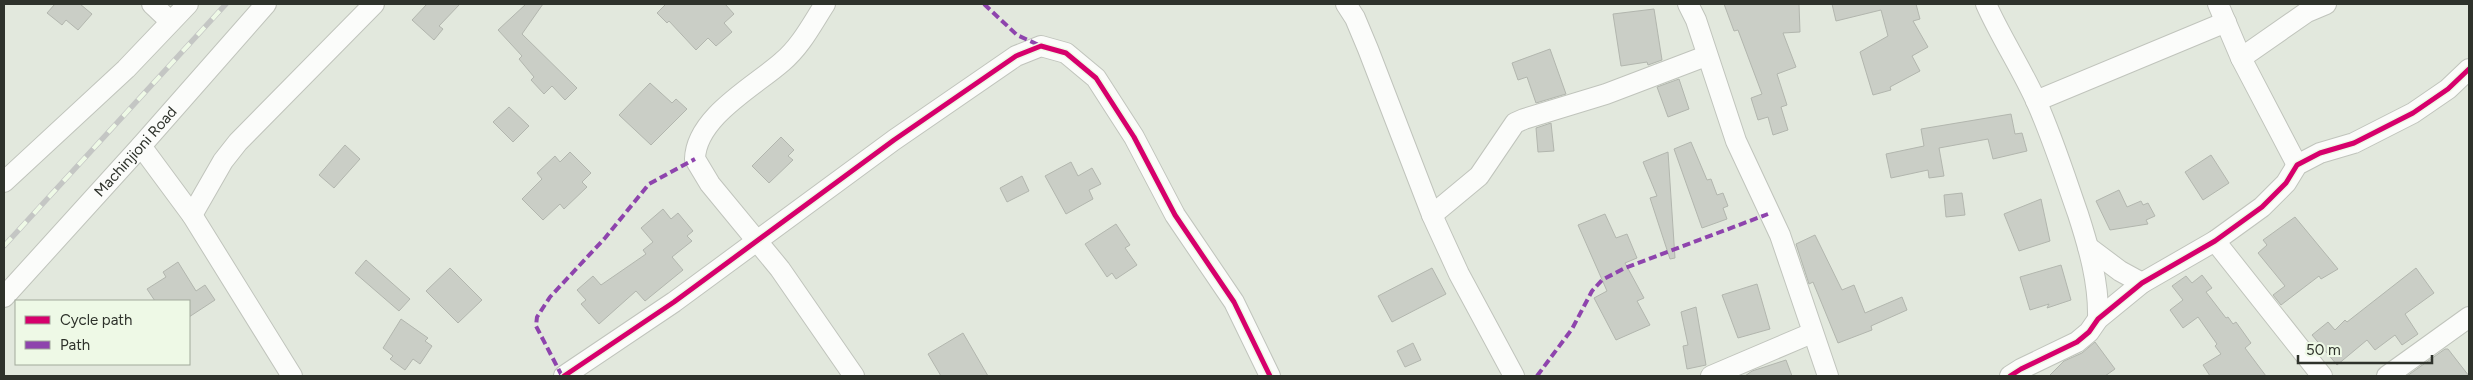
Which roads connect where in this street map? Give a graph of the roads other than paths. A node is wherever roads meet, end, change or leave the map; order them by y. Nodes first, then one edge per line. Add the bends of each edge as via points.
1 (152, 4) edge
2 (188, 4) edge
3 (266, 4) edge
4 (374, 4) edge
5 (826, 4) edge
6 (1346, 4) edge
7 (1688, 4) edge
8 (1986, 4) edge
9 (2218, 4) edge
10 (2326, 4) edge
11 (170, 21) junction
12 (2226, 22) junction
13 (1706, 56) junction
14 (2241, 58) junction
15 (2469, 69) edge
16 (2036, 101) junction
17 (141, 146) junction
18 (2297, 165) junction
19 (4, 182) edge
20 (192, 215) junction
21 (1432, 215) junction
22 (755, 241) junction
23 (2215, 241) junction
24 (2088, 247) junction
25 (2142, 283) junction
26 (4, 296) edge
27 (2469, 317) edge
28 (2098, 319) junction
29 (1812, 333) junction
30 (292, 376) edge
31 (564, 376) edge
32 (854, 376) edge
33 (1270, 376) edge
34 (1514, 376) edge
35 (1711, 376) edge
36 (1828, 376) edge
37 (2010, 376) edge
38 (2322, 376) edge
39 (2388, 376) edge

1 - 11 street
2 - 11 street
3 - 17 street, Machinjioni Road
4 - 20 street via 238,142 223,161
5 - 22 street via 806,36 783,62 745,89 716,117 703,134 695,153 705,177
6 - 21 street via 1362,34
7 - 13 street
8 - 16 street
9 - 12 street
10 - 14 street via 2307,12
11 - 19 street via 126,70
12 - 14 street
12 - 16 street
13 - 21 street via 1606,94 1516,123 1479,176
13 - 29 street via 1736,141 1780,235
14 - 18 street
15 - 18 street via 2414,113 2354,143 2320,153
16 - 24 street via 2060,160
17 - 20 street
17 - 26 street, Machinjioni Road
18 - 23 street via 2286,183 2262,207
20 - 30 street
21 - 34 street via 1459,274
22 - 31 street via 674,302
22 - 32 street via 780,269
22 - 33 street via 1016,56 1041,46 1054,48 1066,53 1096,78 1134,137 1175,215 1234,302
23 - 25 street
23 - 38 street
24 - 25 street
24 - 28 street via 2097,291
25 - 28 street
27 - 39 street
28 - 37 street via 2077,342
29 - 35 street
29 - 36 street

